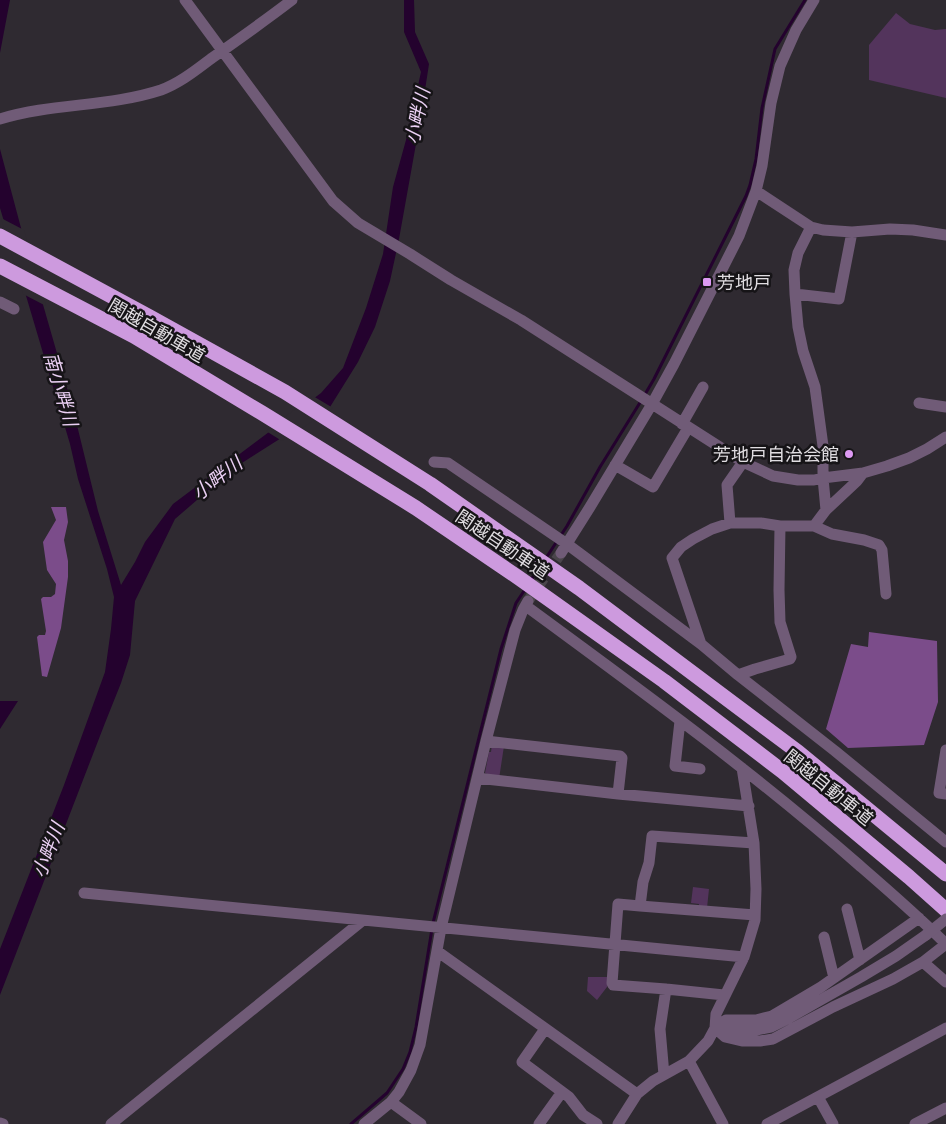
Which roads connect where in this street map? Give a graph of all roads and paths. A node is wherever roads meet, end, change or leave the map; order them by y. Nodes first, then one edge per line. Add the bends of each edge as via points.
1 (185, 0) edge
2 (292, 0) edge
3 (814, 0) edge
4 (222, 51) junction
5 (4, 118) edge
6 (756, 191) junction
7 (811, 227) junction
8 (852, 232) junction
9 (946, 235) edge
10 (0, 236) edge
11 (4, 268) edge
12 (795, 294) junction
13 (0, 302) edge
14 (14, 308) dead end
15 (703, 387) dead end
16 (651, 403) junction
17 (919, 403) dead end
18 (946, 408) edge
19 (685, 426) junction
20 (945, 442) edge
21 (434, 462) dead end
22 (743, 462) junction
23 (615, 465) junction
24 (863, 473) junction
25 (823, 478) junction
26 (826, 510) junction
27 (730, 523) junction
28 (780, 526) junction
29 (814, 526) junction
30 (564, 548) junction
31 (886, 594) dead end
32 (701, 644) junction
33 (738, 675) junction
34 (680, 721) junction
35 (486, 741) junction
36 (946, 749) edge
37 (742, 768) junction
38 (700, 769) dead end
39 (477, 778) junction
40 (618, 794) junction
41 (946, 794) edge
42 (749, 806) junction
43 (946, 842) edge
44 (754, 843) junction
45 (946, 874) edge
46 (84, 893) dead end
47 (640, 906) junction
48 (847, 908) dead end
49 (946, 910) edge
50 (755, 915) junction
51 (919, 918) junction
52 (946, 919) edge
53 (362, 920) junction
54 (441, 928) junction
55 (824, 938) dead end
56 (615, 945) junction
57 (437, 951) junction
58 (744, 957) junction
59 (860, 960) junction
60 (923, 962) junction
61 (834, 978) junction
62 (946, 982) edge
63 (666, 989) junction
64 (724, 995) junction
65 (715, 1028) junction
66 (946, 1028) edge
67 (545, 1029) junction
68 (689, 1061) junction
69 (664, 1075) junction
70 (562, 1092) junction
71 (637, 1094) junction
72 (818, 1097) junction
73 (391, 1102) junction
74 (946, 1108) edge
75 (111, 1124) edge
76 (364, 1124) edge
77 (421, 1124) edge
78 (539, 1124) edge
79 (597, 1124) edge
80 (618, 1124) edge
81 (723, 1124) edge
82 (767, 1124) edge
83 (833, 1124) edge
84 (916, 1124) edge

1 - 4 street
2 - 4 street
3 - 6 street via 780,66
4 - 5 street via 185,78 162,89
4 - 16 street via 333,201 358,223 521,320
6 - 7 street
6 - 16 street via 739,236
7 - 8 street
7 - 12 street via 798,253 794,270
8 - 9 street via 890,229
8 - 12 street via 839,299
10 - 45 highway, 関越自動車道 via 285,392 430,484 579,588 790,746
11 - 49 highway, 関越自動車道 via 134,336 262,413 416,508 519,578 664,681 782,771
12 - 25 street via 798,327 817,403 823,446
13 - 14 street
15 - 19 street
16 - 19 street
16 - 23 street
17 - 18 street
19 - 22 street
19 - 23 street via 653,487
20 - 24 street
21 - 30 street via 448,463
22 - 25 street via 773,476 806,480
22 - 27 street via 728,485
23 - 30 street
24 - 25 street
24 - 26 street
25 - 26 street
26 - 29 street
27 - 28 street
27 - 32 street via 693,539 672,558
28 - 29 street
28 - 33 street via 780,622 791,657 790,660
29 - 31 street via 832,534 879,545
30 - 32 street
32 - 33 street
33 - 43 street
34 - 35 street via 527,604 515,630
34 - 37 street
34 - 38 street via 675,766
35 - 39 street
35 - 40 street via 620,756
36 - 41 street via 939,793
37 - 42 street
37 - 51 street
39 - 40 street
39 - 54 street
40 - 42 street
42 - 44 street
44 - 47 street via 652,836
44 - 50 street
46 - 53 street
47 - 50 street
47 - 56 street via 618,904
48 - 59 street
50 - 58 street
51 - 59 street
51 - 60 street via 946,944
52 - 65 street, bridge via 896,956 771,1027 756,1030
53 - 54 street
53 - 75 street
54 - 56 street
54 - 57 street
55 - 61 street
56 - 58 street
56 - 63 street via 613,986
57 - 67 street
57 - 73 street via 420,1045 411,1070
58 - 64 street
59 - 61 street
60 - 62 street
60 - 65 street via 773,1039 742,1041 725,1037
61 - 65 street via 772,1016 756,1020 726,1020
63 - 64 street
63 - 69 street via 660,1029
64 - 65 street via 716,1014
65 - 68 street via 708,1041
66 - 72 street
67 - 70 street via 522,1062
67 - 71 street
68 - 69 street
68 - 81 street
69 - 71 street
70 - 78 street
70 - 79 street via 583,1115
71 - 80 street
72 - 82 street
72 - 83 street
73 - 76 street
73 - 77 street
74 - 84 street

